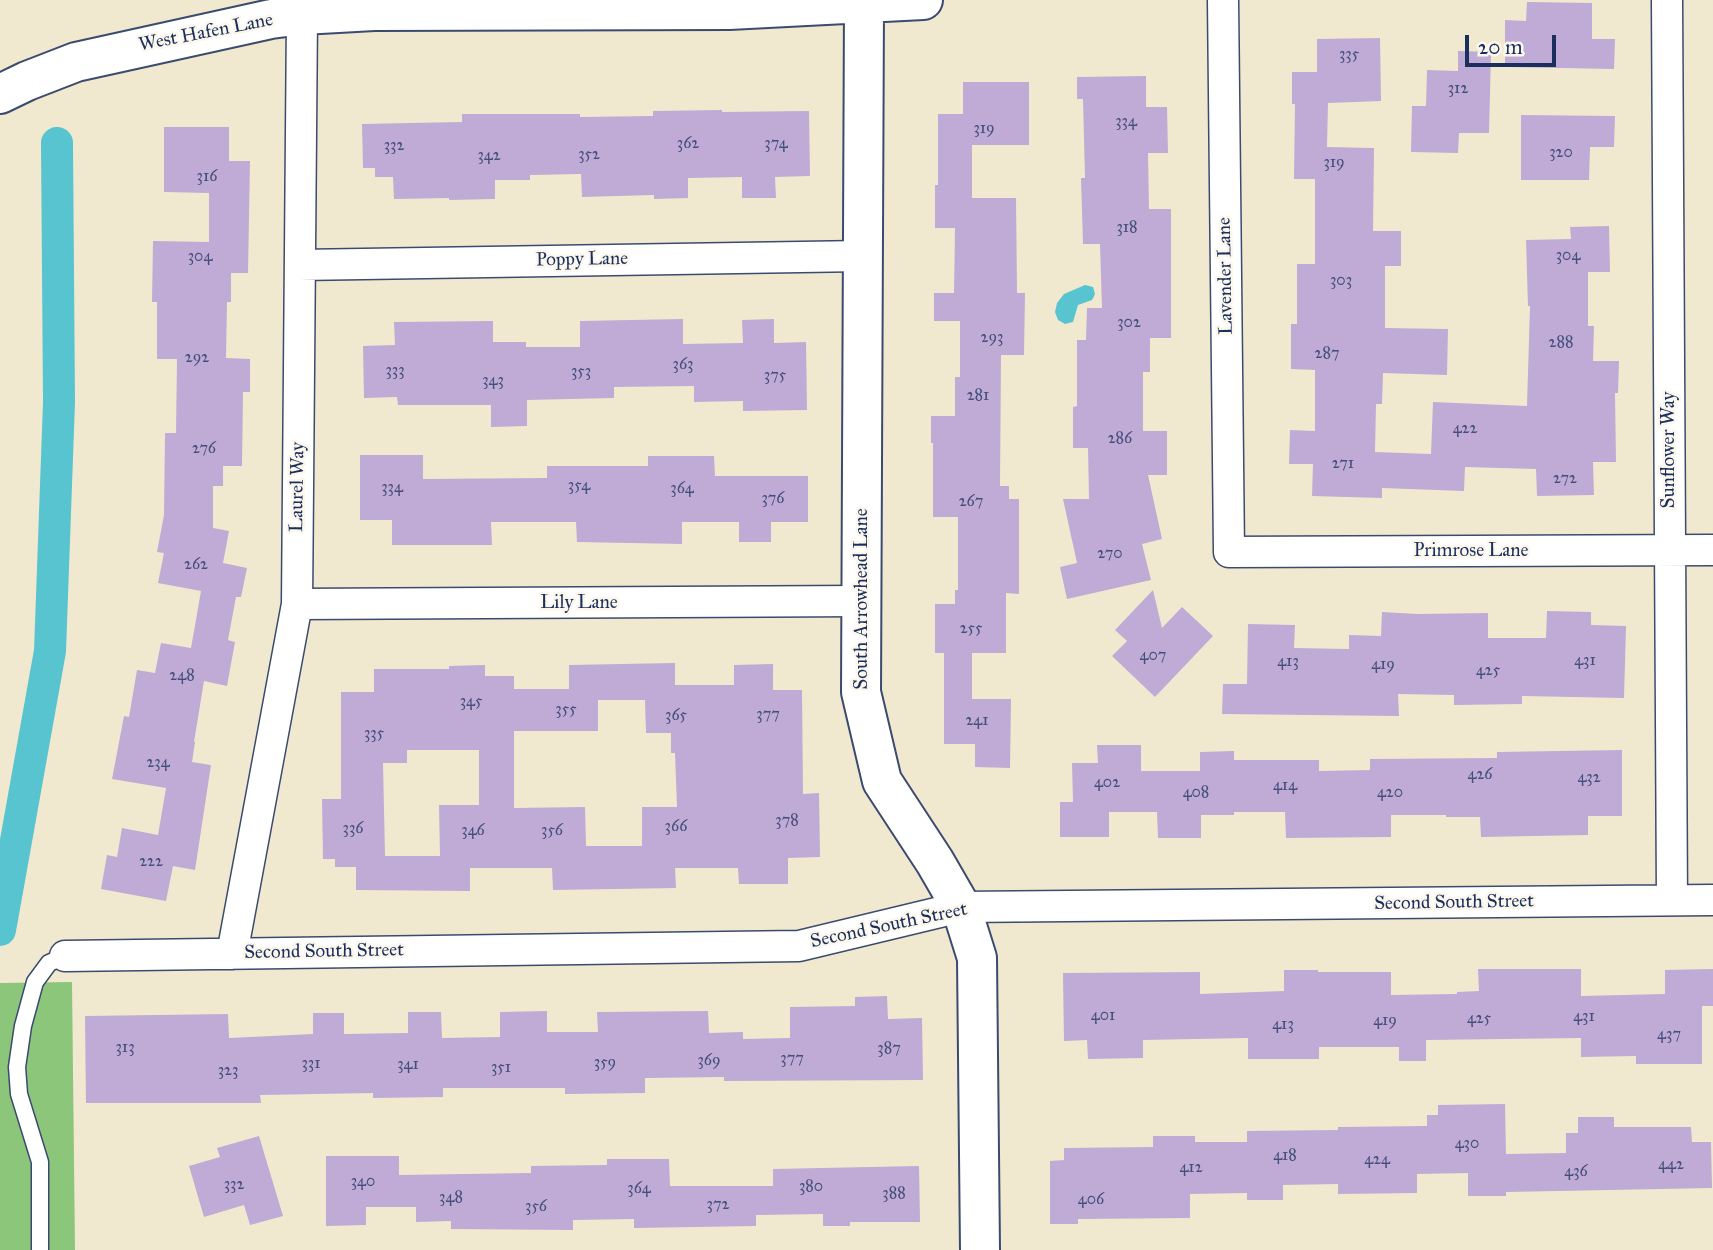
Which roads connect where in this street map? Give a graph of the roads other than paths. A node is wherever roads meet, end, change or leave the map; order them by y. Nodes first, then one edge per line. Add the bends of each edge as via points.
1 (923, 0) edge
2 (1223, 0) edge
3 (1667, 0) edge
4 (864, 5) junction
5 (282, 12) edge
6 (13, 87) edge
7 (863, 256) junction
8 (300, 265) junction
9 (1670, 550) junction
10 (1713, 550) edge
11 (1229, 552) joint
12 (862, 601) junction
13 (297, 604) junction
14 (1672, 900) junction
15 (1713, 900) edge
16 (961, 907) junction
17 (232, 954) junction
18 (65, 956) joint
19 (40, 1250) edge
20 (980, 1250) edge

1 - 4 street, West Hafen Lane
2 - 11 street, Lavender Lane
3 - 9 street, Sunflower Way
4 - 5 street, West Hafen Lane
4 - 7 street, South Arrowhead Lane
5 - 6 street, West Hafen Lane via 76,62
5 - 8 street, Laurel Way
7 - 8 street, Poppy Lane
7 - 12 street, South Arrowhead Lane
8 - 13 street, Laurel Way
9 - 10 street, Primrose Lane
9 - 11 street, Primrose Lane
9 - 14 street, Sunflower Way
12 - 13 street, Lily Lane
12 - 16 street, South Arrowhead Lane via 861,692 882,781
13 - 17 street, Laurel Way
14 - 15 street, Second South Street
14 - 16 street, Second South Street
16 - 17 street, Second South Street via 799,946
16 - 20 street, South Arrowhead Lane via 977,958
17 - 18 street, Second South Street
18 - 19 lane via 49,962 35,982 17,1067 19,1094 40,1162

